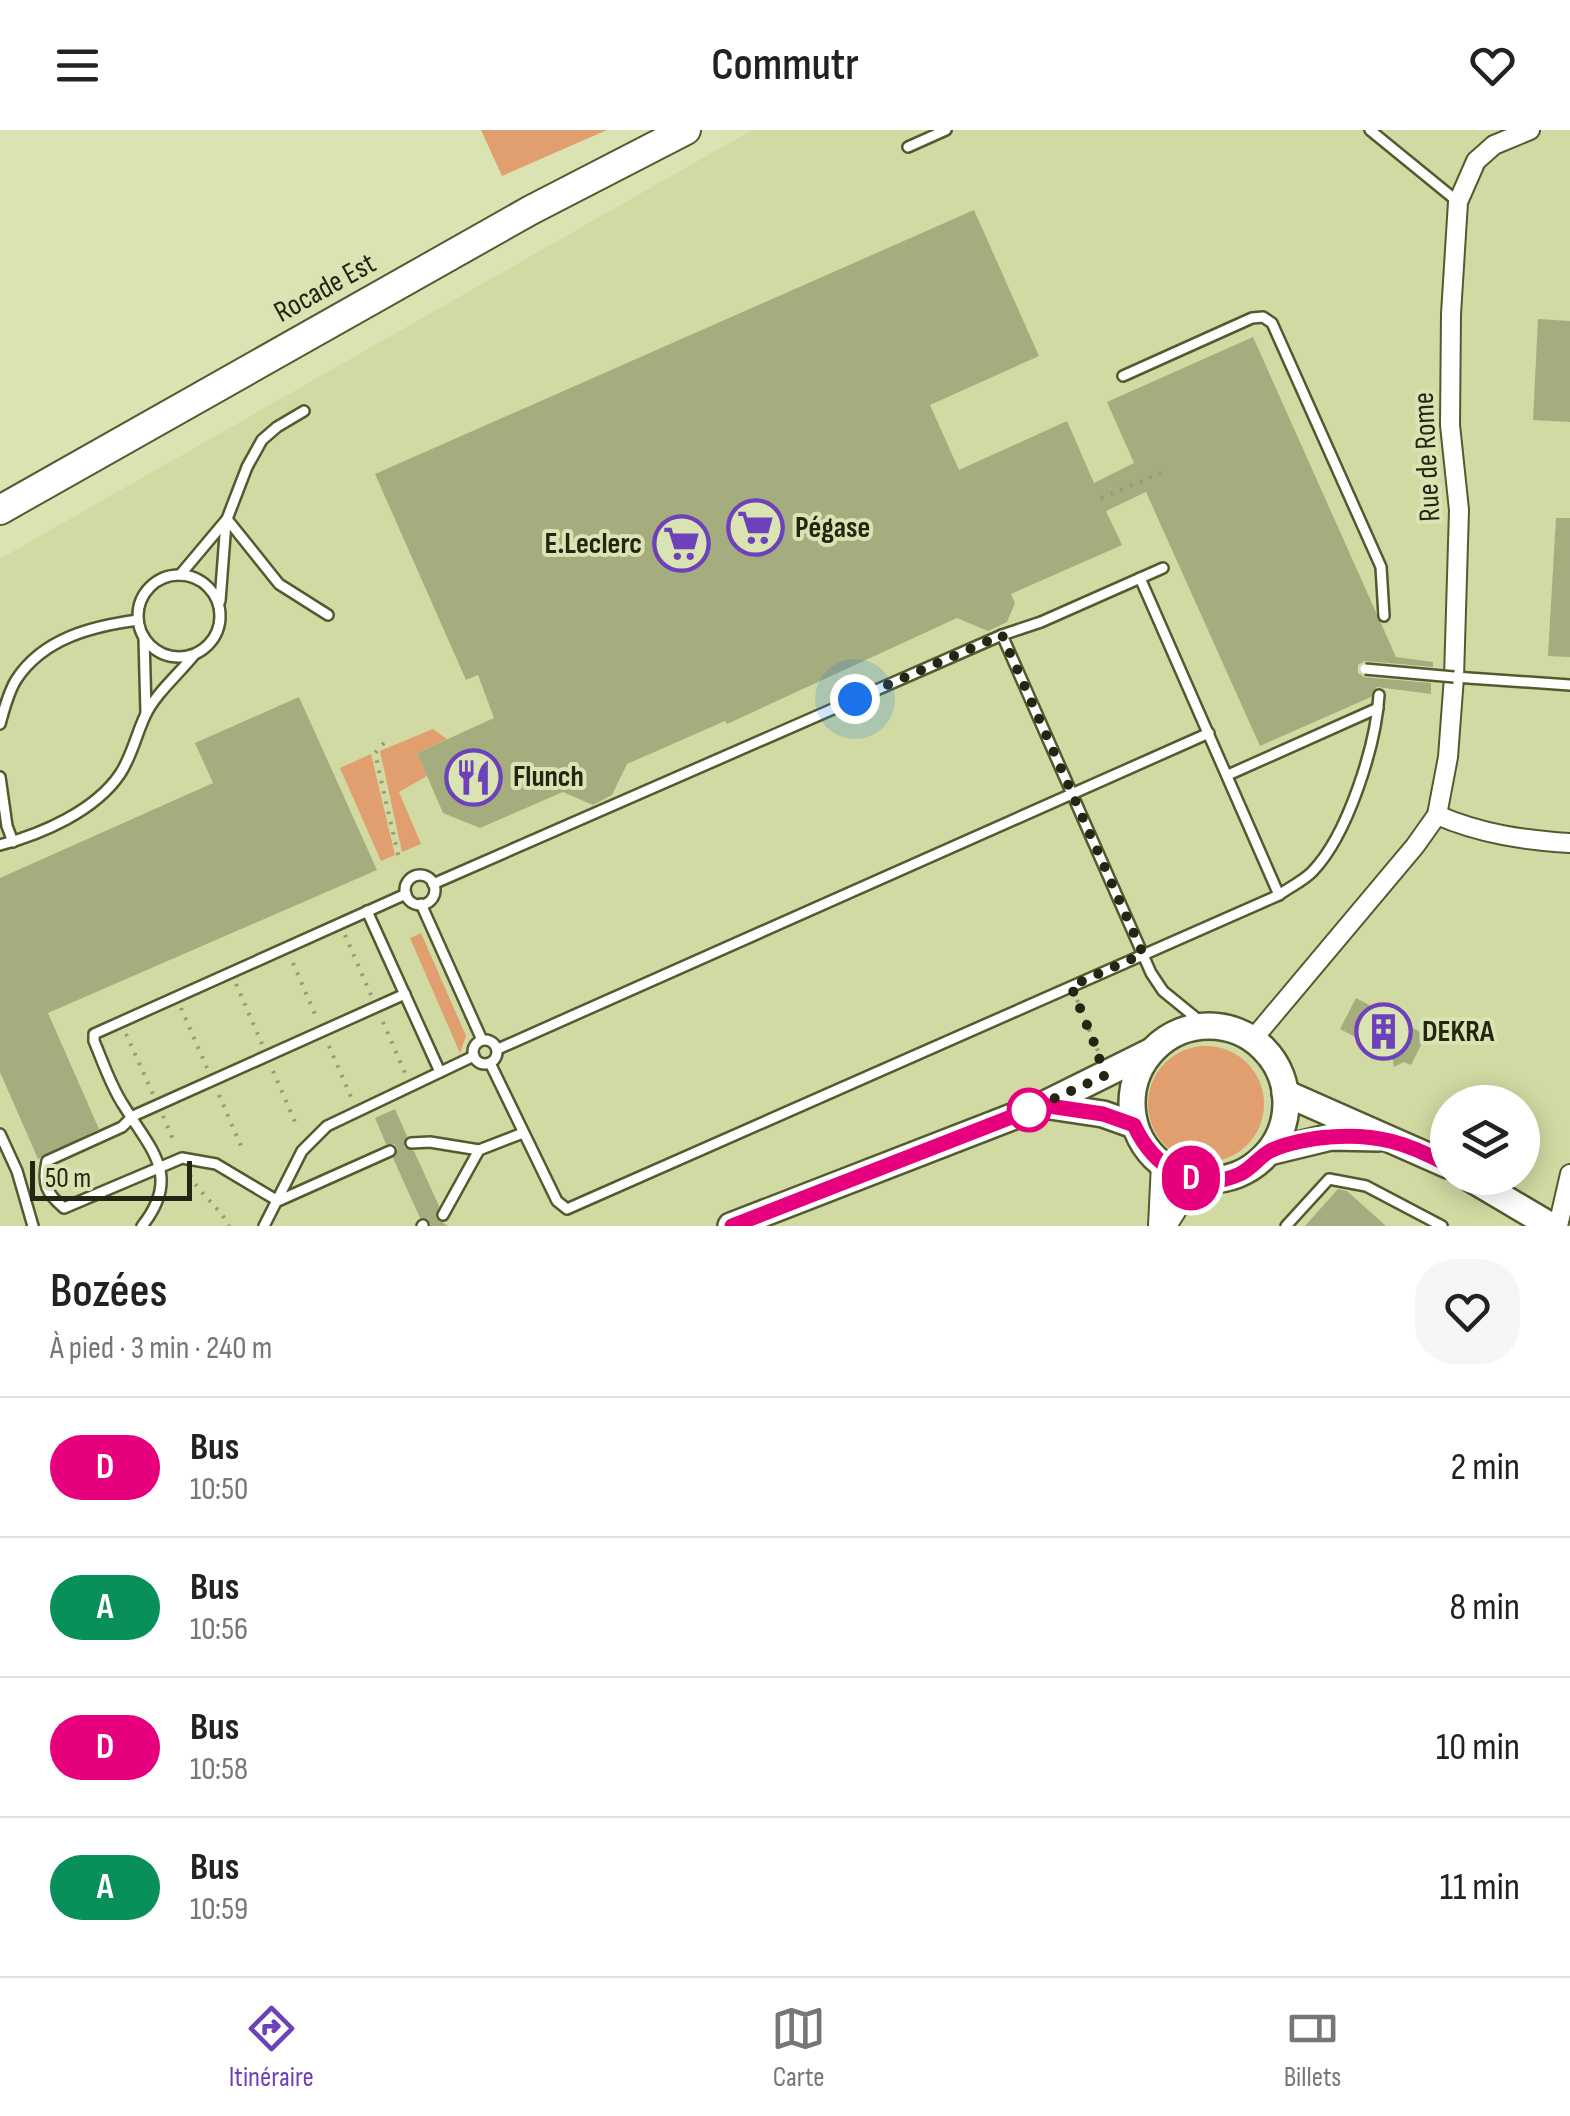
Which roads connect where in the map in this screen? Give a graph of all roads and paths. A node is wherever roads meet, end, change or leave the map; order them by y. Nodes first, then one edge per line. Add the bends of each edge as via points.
1 (686, 130) edge
2 (946, 130) edge
3 (1370, 130) edge
4 (1530, 130) edge
5 (908, 147) dead end
6 (1458, 202) junction
7 (1123, 376) dead end
8 (304, 411) dead end
9 (1165, 472) dead end
10 (1101, 498) dead end
11 (0, 510) edge
12 (227, 519) junction
13 (1163, 568) dead end
14 (180, 575) junction
15 (1140, 578) junction
16 (219, 606) junction
17 (328, 615) dead end
18 (1384, 616) dead end
19 (138, 620) junction
20 (1002, 635) junction
21 (144, 637) junction
22 (194, 655) junction
23 (1365, 669) dead end
24 (1454, 677) junction
25 (1570, 685) edge
26 (1379, 694) dead end
27 (1378, 708) junction
28 (146, 714) junction
29 (0, 724) edge
30 (1209, 733) junction
31 (384, 743) dead end
32 (1228, 775) junction
33 (0, 776) edge
34 (1072, 794) junction
35 (1437, 815) junction
36 (13, 842) junction
37 (1570, 844) edge
38 (0, 846) edge
39 (399, 859) dead end
40 (433, 884) junction
41 (406, 894) junction
42 (1280, 895) junction
43 (421, 904) junction
44 (367, 911) junction
45 (1143, 954) junction
46 (1071, 986) junction
47 (405, 994) junction
48 (120, 1020) junction
49 (1206, 1026) junction
50 (482, 1040) junction
51 (1253, 1040) junction
52 (498, 1050) junction
53 (1150, 1052) junction
54 (474, 1056) junction
55 (490, 1063) junction
56 (440, 1072) junction
57 (1104, 1076) junction
58 (1285, 1093) junction
59 (158, 1105) junction
60 (1042, 1105) junction
61 (133, 1116) junction
62 (1134, 1125) junction
63 (524, 1133) junction
64 (0, 1134) edge
65 (1393, 1139) junction
66 (410, 1143) dead end
67 (479, 1150) junction
68 (390, 1151) dead end
69 (1270, 1152) junction
70 (1430, 1156) edge
71 (182, 1158) junction
72 (1161, 1164) junction
73 (160, 1167) junction
74 (1570, 1174) edge
75 (1196, 1180) junction
76 (1500, 1195) edge
77 (278, 1201) junction
78 (443, 1216) dead end
79 (33, 1226) edge
80 (142, 1226) edge
81 (229, 1226) edge
82 (264, 1226) edge
83 (732, 1226) edge
84 (1158, 1226) edge
85 (1168, 1226) edge
86 (1286, 1226) edge
87 (1442, 1226) edge
88 (1554, 1226) edge

1 - 11 main road, Rocade Est via 531,210
2 - 5 lane
3 - 6 lane
4 - 6 street, Rue de Rome via 1476,161
6 - 24 street, Rue de Rome via 1450,425 1459,510
7 - 18 lane via 1252,318 1272,323 1382,568
8 - 12 lane via 262,440
9 - 10 path
12 - 14 lane
12 - 16 lane
12 - 17 lane via 279,584
13 - 15 lane
14 - 16 lane via 209,588
14 - 19 lane via 149,588
15 - 20 lane
15 - 30 lane
16 - 22 lane via 216,635
19 - 21 lane
19 - 29 lane via 92,627 35,660 16,680
20 - 34 lane
20 - 40 lane
21 - 22 lane via 160,653
21 - 28 lane
22 - 28 lane
23 - 24 lane, bridge
24 - 25 lane
24 - 35 street, Rue de Rome
26 - 27 lane
27 - 32 lane
27 - 42 lane via 1336,837 1312,872
28 - 36 lane via 126,762 101,796
30 - 32 lane
30 - 34 lane
31 - 39 path via 374,753
32 - 42 lane
33 - 36 lane
34 - 45 lane
34 - 52 lane
35 - 37 street via 1509,838
35 - 51 street, Rue de Rome
36 - 38 lane
40 - 41 lane via 422,875 412,877
40 - 43 lane via 432,898
41 - 43 lane
41 - 44 lane
42 - 45 lane
43 - 50 lane
44 - 47 lane
44 - 48 lane
45 - 46 lane
45 - 49 lane via 1163,991
46 - 57 path
46 - 63 lane via 567,1209
47 - 56 lane
47 - 59 lane
48 - 59 path
48 - 61 lane via 100,1028 94,1040
49 - 51 street
49 - 53 street via 1166,1038
50 - 52 lane
50 - 54 lane
51 - 58 street via 1280,1072
52 - 55 lane
53 - 57 street
53 - 62 street via 1137,1074
54 - 55 lane
54 - 56 lane
55 - 63 lane
56 - 77 lane via 327,1126 302,1151
57 - 60 street
58 - 65 street
58 - 69 street via 1286,1114
59 - 61 lane
59 - 71 path
60 - 62 street
60 - 83 street
61 - 73 lane
61 - 73 lane via 47,1161 43,1181 50,1196 64,1208
62 - 72 street
63 - 67 lane
64 - 79 lane
65 - 69 street via 1331,1136
65 - 70 street
66 - 67 lane
67 - 78 lane
68 - 77 lane
69 - 75 street via 1236,1176
71 - 73 lane
71 - 77 lane via 216,1164
71 - 81 path
72 - 75 street
72 - 84 street
73 - 80 lane via 159,1199
74 - 88 street
75 - 85 street
76 - 88 street
77 - 82 lane
86 - 87 lane via 1329,1179 1366,1186

